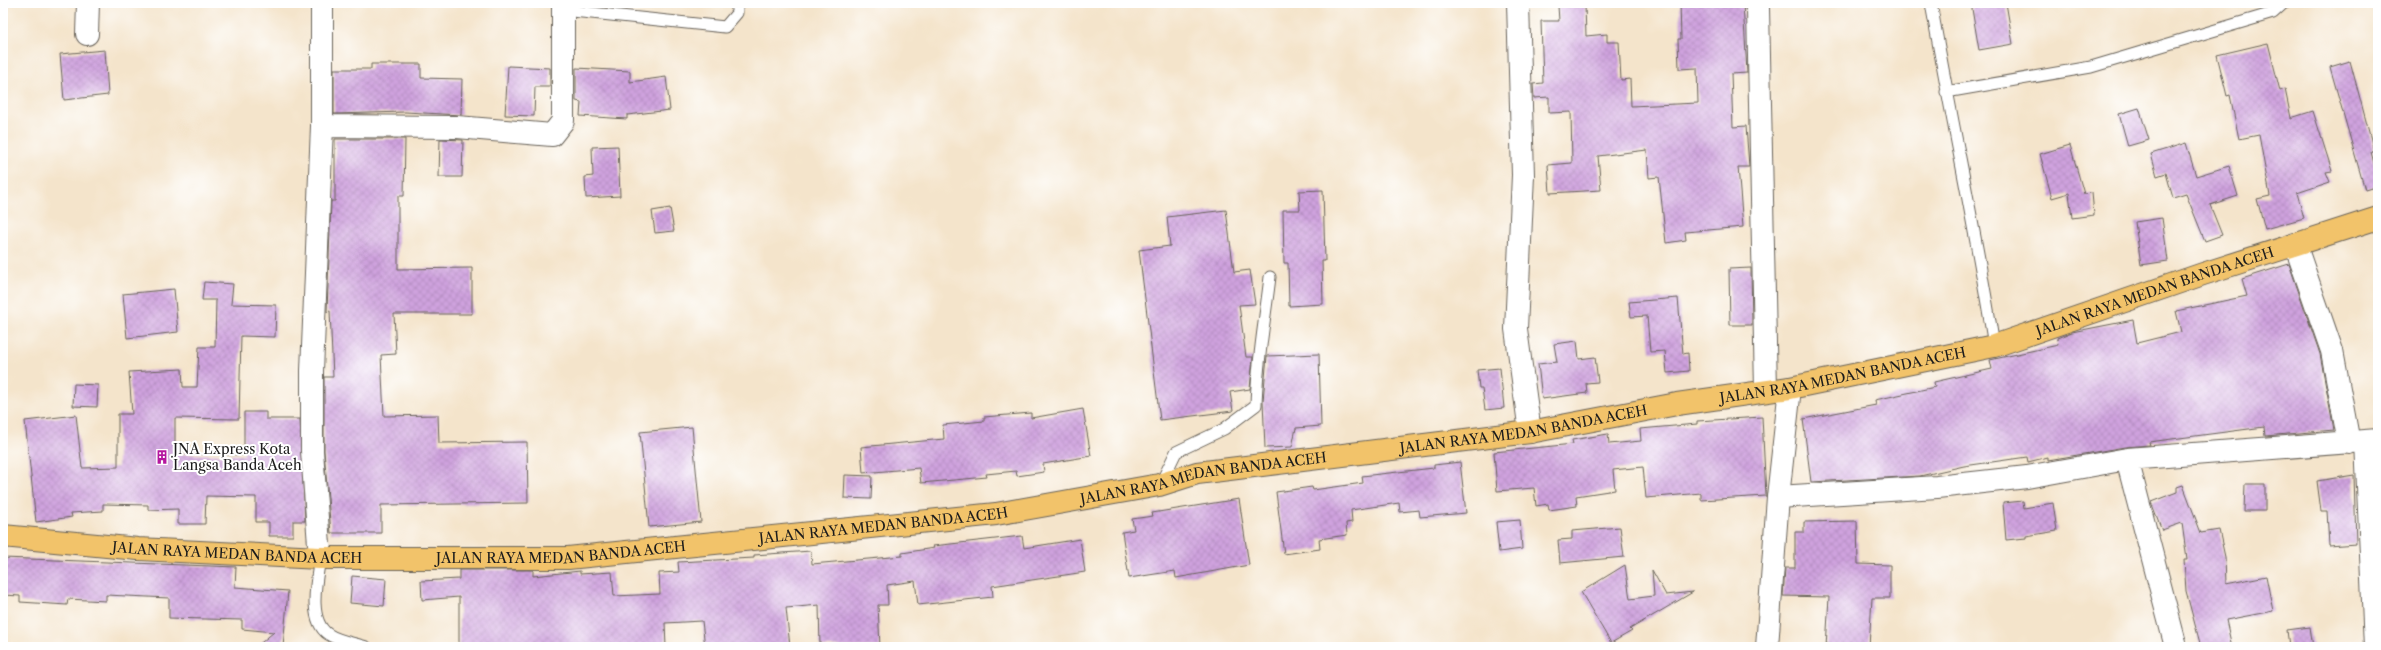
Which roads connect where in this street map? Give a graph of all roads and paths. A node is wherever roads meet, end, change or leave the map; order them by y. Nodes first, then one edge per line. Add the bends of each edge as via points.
1 (88, 3) edge
2 (322, 3) edge
3 (737, 3) edge
4 (1518, 3) edge
5 (1755, 3) edge
6 (1931, 3) edge
7 (2284, 3) edge
8 (563, 7) edge
9 (87, 34) dead end
10 (1946, 92) junction
11 (322, 126) junction
12 (2378, 218) edge
13 (2295, 244) junction
14 (1270, 277) dead end
15 (1994, 346) junction
16 (1790, 388) junction
17 (1766, 390) junction
18 (1530, 432) junction
19 (2364, 441) edge
20 (2127, 459) junction
21 (2374, 478) edge
22 (1159, 485) junction
23 (1778, 497) junction
24 (3, 536) edge
25 (320, 558) junction
26 (366, 647) edge
27 (1767, 647) edge
28 (2176, 647) edge
29 (2375, 647) edge

1 - 9 street
2 - 11 street
3 - 8 lane via 737,14 725,27
4 - 18 street via 1523,175 1516,329
5 - 17 street via 1758,8
6 - 10 lane
7 - 10 lane via 2273,13 2091,67
8 - 11 street via 563,121 552,135 457,127
10 - 15 lane via 1977,242
11 - 25 street via 312,371 312,450
12 - 13 highway, JALAN RAYA MEDAN BANDA ACEH
13 - 15 highway, JALAN RAYA MEDAN BANDA ACEH
13 - 19 street
14 - 22 lane via 1257,367 1256,404 1224,429 1176,452
15 - 16 highway, JALAN RAYA MEDAN BANDA ACEH
16 - 17 highway, JALAN RAYA MEDAN BANDA ACEH
16 - 23 street
17 - 18 highway, JALAN RAYA MEDAN BANDA ACEH
18 - 22 highway, JALAN RAYA MEDAN BANDA ACEH via 1197,473
19 - 20 street
19 - 21 street
20 - 23 street via 2027,476 1937,487
20 - 28 street
21 - 29 street
22 - 25 highway, JALAN RAYA MEDAN BANDA ACEH via 996,514 568,558
23 - 27 street
24 - 25 highway, JALAN RAYA MEDAN BANDA ACEH via 138,549
25 - 26 lane via 316,584 318,621 322,629 330,635

